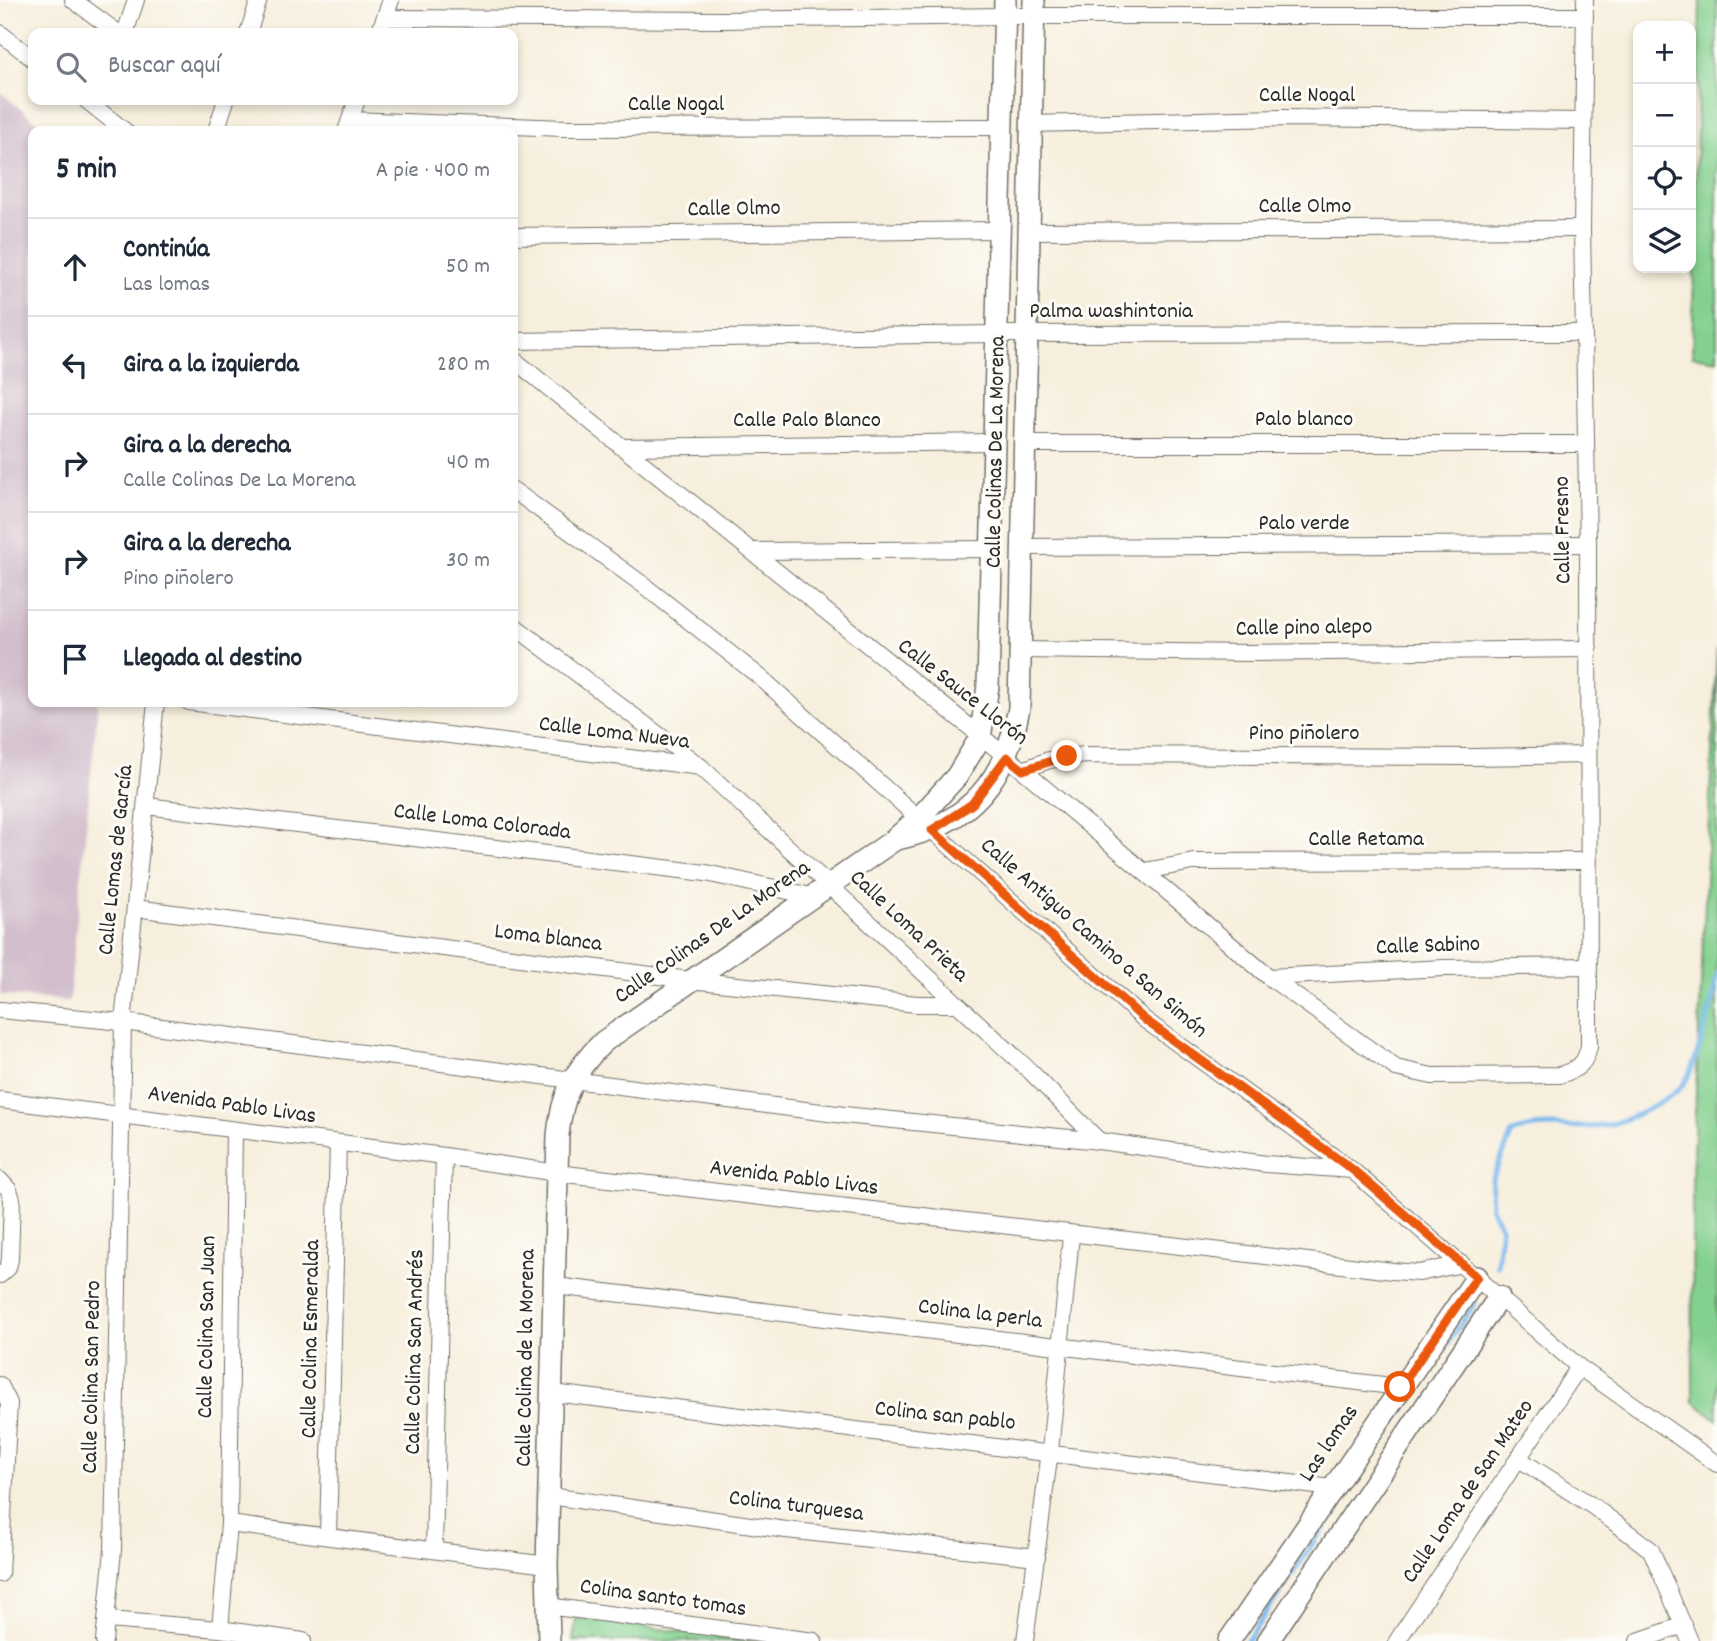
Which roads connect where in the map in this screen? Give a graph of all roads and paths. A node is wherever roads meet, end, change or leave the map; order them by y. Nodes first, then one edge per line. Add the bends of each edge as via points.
1 (74, 0) edge
2 (136, 0) edge
3 (260, 0) edge
4 (391, 0) edge
5 (1479, 0) edge
6 (1005, 8) edge
7 (1034, 8) edge
8 (1585, 8) edge
9 (1479, 17) junction
10 (382, 26) edge
11 (111, 28) edge
12 (127, 28) edge
13 (250, 28) edge
14 (0, 33) edge
15 (28, 55) edge
16 (92, 105) edge
17 (224, 105) edge
18 (355, 105) edge
19 (1583, 121) junction
20 (1031, 124) junction
21 (119, 126) edge
22 (218, 126) edge
23 (348, 126) edge
24 (1001, 127) junction
25 (518, 128) edge
26 (1583, 229) junction
27 (999, 230) junction
28 (1027, 231) junction
29 (518, 236) edge
30 (996, 334) junction
31 (1584, 334) junction
32 (1025, 335) junction
33 (518, 341) edge
34 (518, 363) edge
35 (993, 442) junction
36 (1023, 444) junction
37 (1586, 444) junction
38 (621, 447) junction
39 (518, 494) edge
40 (1588, 544) junction
41 (1021, 547) junction
42 (990, 549) junction
43 (752, 551) junction
44 (518, 629) edge
45 (1589, 649) junction
46 (1020, 650) junction
47 (156, 707) edge
48 (230, 707) edge
49 (980, 738) junction
50 (1588, 755) junction
51 (1015, 763) junction
52 (701, 766) junction
53 (146, 806) junction
54 (925, 824) junction
55 (1588, 861) junction
56 (1144, 871) junction
57 (830, 883) junction
58 (811, 896) junction
59 (135, 908) junction
60 (1588, 966) junction
61 (1269, 977) junction
62 (690, 980) junction
63 (957, 1004) junction
64 (0, 1010) edge
65 (124, 1022) junction
66 (1586, 1059) joint
67 (571, 1078) junction
68 (0, 1100) edge
69 (120, 1113) junction
70 (234, 1131) junction
71 (1099, 1141) junction
72 (338, 1143) junction
73 (444, 1156) junction
74 (1353, 1170) junction
75 (557, 1173) junction
76 (0, 1180) edge
77 (1071, 1236) junction
78 (1469, 1270) junction
79 (0, 1275) edge
80 (555, 1286) junction
81 (1499, 1297) junction
82 (1061, 1348) junction
83 (1579, 1367) junction
84 (0, 1385) edge
85 (1400, 1387) junction
86 (553, 1393) junction
87 (1050, 1451) junction
88 (1519, 1459) junction
89 (1717, 1464) edge
90 (3, 1482) edge
91 (1332, 1488) junction
92 (550, 1496) junction
93 (229, 1524) junction
94 (328, 1536) junction
95 (434, 1549) junction
96 (1037, 1557) junction
97 (547, 1565) junction
98 (0, 1574) edge
99 (547, 1606) junction
100 (108, 1620) junction
101 (1684, 1625) junction
102 (220, 1629) junction
103 (104, 1641) edge
104 (303, 1641) edge
105 (549, 1641) edge
106 (814, 1641) edge
107 (1025, 1641) edge
108 (1230, 1641) edge
109 (1268, 1641) edge
110 (1397, 1641) edge
111 (1638, 1641) edge
112 (1690, 1641) edge

1 - 11 street
2 - 12 street
3 - 13 street
4 - 10 street
5 - 9 street
6 - 7 street
6 - 10 street via 722,20
6 - 24 street, Calle Colinas De La Morena
7 - 9 street
7 - 20 street, Calle Colinas De La Morena
8 - 9 street
8 - 19 street, Calle Fresno
14 - 15 street
16 - 21 street
17 - 22 street
18 - 23 street
19 - 20 street, Calle Nogal via 1280,118
19 - 26 street, Calle Fresno
20 - 28 street, Calle Colinas De La Morena
24 - 25 street, Calle Nogal
24 - 27 street, Calle Colinas De La Morena
26 - 28 street, Calle Olmo
26 - 31 street, Calle Fresno
27 - 29 street, Calle Olmo
27 - 30 street, Calle Colinas De La Morena
28 - 32 street, Calle Colinas De La Morena
30 - 32 street, Palma washintonia
30 - 33 street, Palma washintonia
30 - 35 street, Calle Colinas De La Morena
31 - 32 street, Palma washintonia
31 - 37 street, Calle Fresno
32 - 36 street, Calle Colinas De La Morena
34 - 38 street, Calle Sauce Llorón
35 - 38 street, Calle Palo Blanco
35 - 42 street, Calle Colinas De La Morena
36 - 37 street, Palo blanco
36 - 41 street, Calle Colinas De La Morena
37 - 40 street, Calle Fresno
38 - 43 street, Calle Sauce Llorón
39 - 54 street, Calle Antiguo Camino a San Simón via 760,677
40 - 41 street, Palo verde
40 - 45 street, Calle Fresno
41 - 46 street, Calle Colinas De La Morena
42 - 43 street
42 - 49 street, Calle Colinas De La Morena via 988,686
43 - 49 street, Calle Sauce Llorón
44 - 52 street, Calle Loma Prieta
45 - 46 street, Calle pino alepo
45 - 50 street, Calle Fresno
46 - 51 street, Calle Colinas De La Morena
47 - 53 street, Calle Lomas de García
48 - 52 street, Calle Loma Nueva
49 - 51 street, Calle Sauce Llorón
49 - 54 street, Calle Colinas De La Morena
50 - 51 street, Pino piñolero via 1085,755
50 - 55 street, Calle Fresno
51 - 54 street, Calle Colinas De La Morena via 972,804
51 - 56 street, Calle Sauce Llorón
52 - 57 street, Calle Loma Prieta
53 - 58 street, Calle Loma Colorada via 706,873
53 - 59 street, Calle Lomas de García
54 - 57 street, Calle Colinas De La Morena
54 - 74 street, Calle Antiguo Camino a San Simón via 1145,1020
55 - 56 street, Calle Retama via 1194,862
55 - 60 street, Calle Fresno
56 - 61 street, Calle Sauce Llorón
57 - 58 street, Calle Colinas De La Morena
57 - 63 street, Calle Loma Prieta
58 - 62 street, Calle Colinas De La Morena
59 - 62 street, Loma blanca
59 - 65 street, Calle Lomas de García
60 - 61 street, Calle Sabino
60 - 66 street, Calle Fresno
61 - 66 street, Calle Sauce Llorón via 1396,1068 1412,1074 1560,1075
62 - 63 street, Loma blanca via 917,1004
62 - 67 street, Calle Colinas De La Morena via 603,1042
63 - 71 street, Calle Loma Prieta
64 - 65 street
65 - 67 street
65 - 69 street, Calle Lomas de García
67 - 71 street via 844,1115
67 - 75 street, Calle Colina de la Morena via 561,1111
68 - 69 street, Avenida Pablo Livas
69 - 70 street, Avenida Pablo Livas
69 - 100 street, Calle Colina San Pedro
70 - 72 street, Avenida Pablo Livas
70 - 93 street, Calle Colina San Juan
71 - 74 street
72 - 73 street, Avenida Pablo Livas
72 - 94 street, Calle Colina Esmeralda
73 - 75 street, Avenida Pablo Livas
73 - 95 street, Calle Colina San Andrés
74 - 78 street, Calle Antiguo Camino a San Simón
75 - 77 street, Avenida Pablo Livas
75 - 80 street, Calle Colina de la Morena
76 - 79 street via 12,1199 10,1259
77 - 78 street, Avenida Pablo Livas via 1393,1271
77 - 82 street
78 - 81 street, Calle Antiguo Camino a San Simón
78 - 85 street, Las lomas
80 - 82 street, Colina la perla
80 - 86 street, Calle Colina de la Morena
81 - 83 street, Calle Antiguo Camino a San Simón
81 - 109 street
82 - 85 street, Colina la perla
82 - 87 street
83 - 88 street, Calle Loma de San Mateo
83 - 89 street, Calle Antiguo Camino a San Simón
84 - 90 street via 9,1403
85 - 91 street, Las lomas
86 - 87 street, Colina san pablo
86 - 92 street, Calle Colina de la Morena
87 - 91 street, Colina san pablo
87 - 96 street
88 - 101 street via 1646,1545 1660,1565
88 - 110 street, Calle Loma de San Mateo
90 - 98 street
91 - 108 street, Las lomas
92 - 96 street, Colina turquesa via 786,1530
92 - 97 street, Calle Colina de la Morena
93 - 94 street
93 - 102 street, Calle Colina San Juan
94 - 95 street
95 - 97 street
96 - 107 street
97 - 99 street, Calle Colina de la Morena
99 - 105 street, Calle Colina de la Morena
99 - 106 street, Colina santo tomas
100 - 102 street
100 - 103 street, Calle Colina San Pedro
101 - 111 street
101 - 112 street
102 - 104 street

